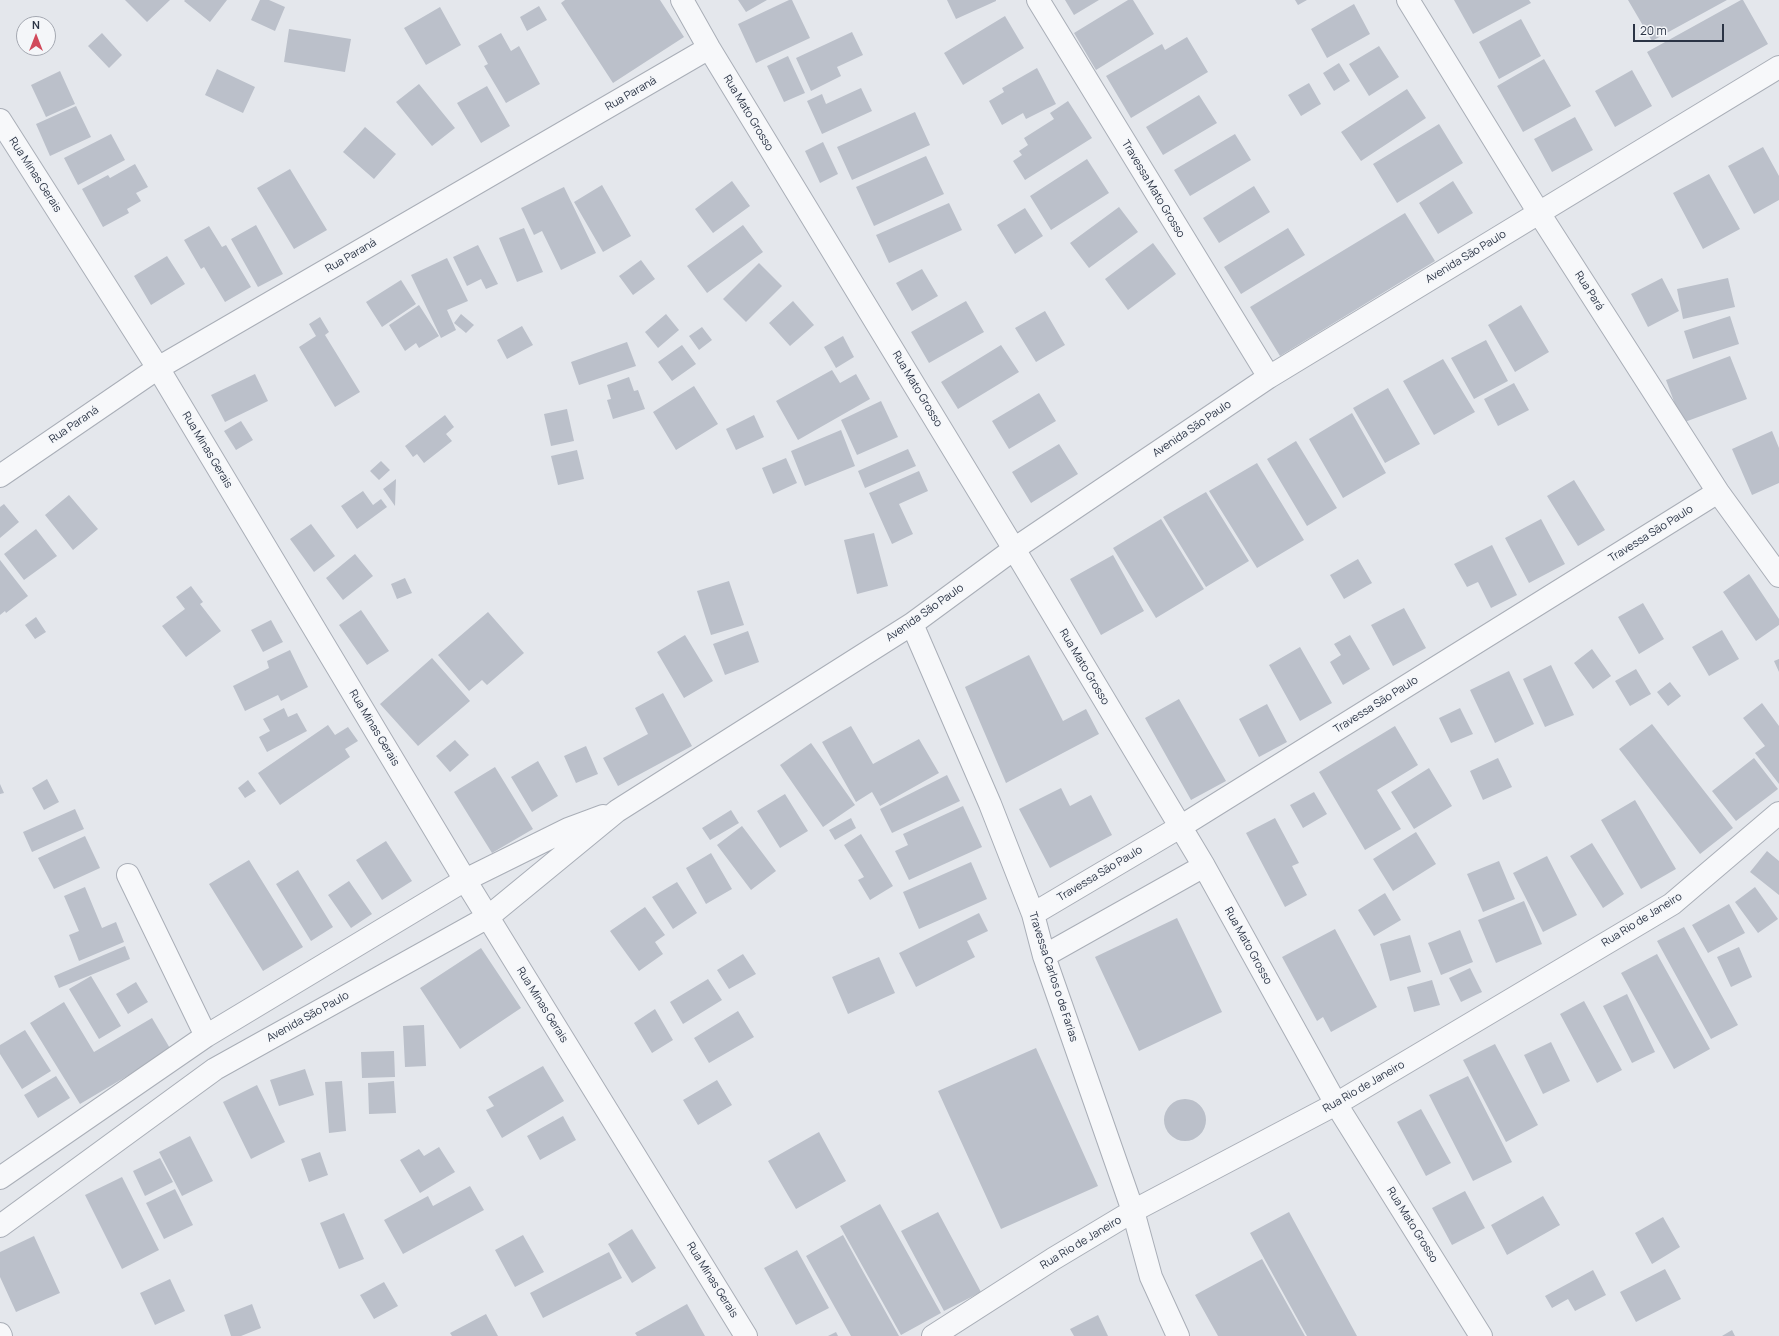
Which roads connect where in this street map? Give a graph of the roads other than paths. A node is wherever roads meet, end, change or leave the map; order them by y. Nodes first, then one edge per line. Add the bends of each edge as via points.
1 (682, 0) edge
2 (1038, 0) edge
3 (1408, 0) edge
4 (709, 48) junction
5 (1779, 67) edge
6 (0, 120) edge
7 (1539, 213) junction
8 (158, 368) junction
9 (1269, 377) junction
10 (0, 476) edge
11 (1718, 492) junction
12 (1014, 549) junction
13 (1779, 576) edge
14 (912, 624) junction
15 (617, 811) junction
16 (1779, 813) edge
17 (1180, 827) junction
18 (1204, 866) junction
19 (128, 875) dead end
20 (466, 880) junction
21 (1033, 914) junction
22 (488, 917) junction
23 (1044, 956) junction
24 (206, 1036) junction
25 (1336, 1104) junction
26 (0, 1178) edge
27 (1133, 1211) junction
28 (0, 1226) edge
29 (746, 1336) edge
30 (934, 1336) edge
31 (1178, 1336) edge
32 (1482, 1336) edge

1 - 4 street, Rua Mato Grosso
2 - 9 street, Travessa Mato Grosso
3 - 7 street, Rua Pará
4 - 8 street, Rua Paraná
4 - 12 street, Rua Mato Grosso
5 - 7 street, Avenida São Paulo
6 - 8 street, Rua Minas Gerais
7 - 9 street, Avenida São Paulo
7 - 11 street, Rua Pará
8 - 10 street, Rua Paraná
8 - 20 street, Rua Minas Gerais
9 - 12 street, Avenida São Paulo
11 - 13 street, Rua Pará
11 - 17 street, Travessa São Paulo
12 - 14 street, Avenida São Paulo
12 - 17 street, Rua Mato Grosso
14 - 15 street, Avenida São Paulo
14 - 21 street, Travessa Carlos o de Farias via 987,797
15 - 20 street, Avenida São Paulo via 568,829
15 - 22 street, Avenida São Paulo
16 - 25 street, Rua Rio de Janeiro via 1672,904
17 - 18 street, Rua Mato Grosso
17 - 21 street, Travessa São Paulo
18 - 23 street
18 - 25 street, Rua Mato Grosso
19 - 24 street
20 - 22 street, Rua Minas Gerais
20 - 24 street, Avenida São Paulo
21 - 23 street, Travessa Carlos o de Farias
22 - 28 street, Avenida São Paulo via 216,1069
22 - 29 street, Rua Minas Gerais
23 - 27 street, Travessa Carlos o de Farias
24 - 26 street, Avenida São Paulo
25 - 27 street, Rua Rio de Janeiro
25 - 32 street, Rua Mato Grosso
27 - 30 street, Rua Rio de Janeiro
27 - 31 street, Travessa Carlos o de Farias via 1151,1277

